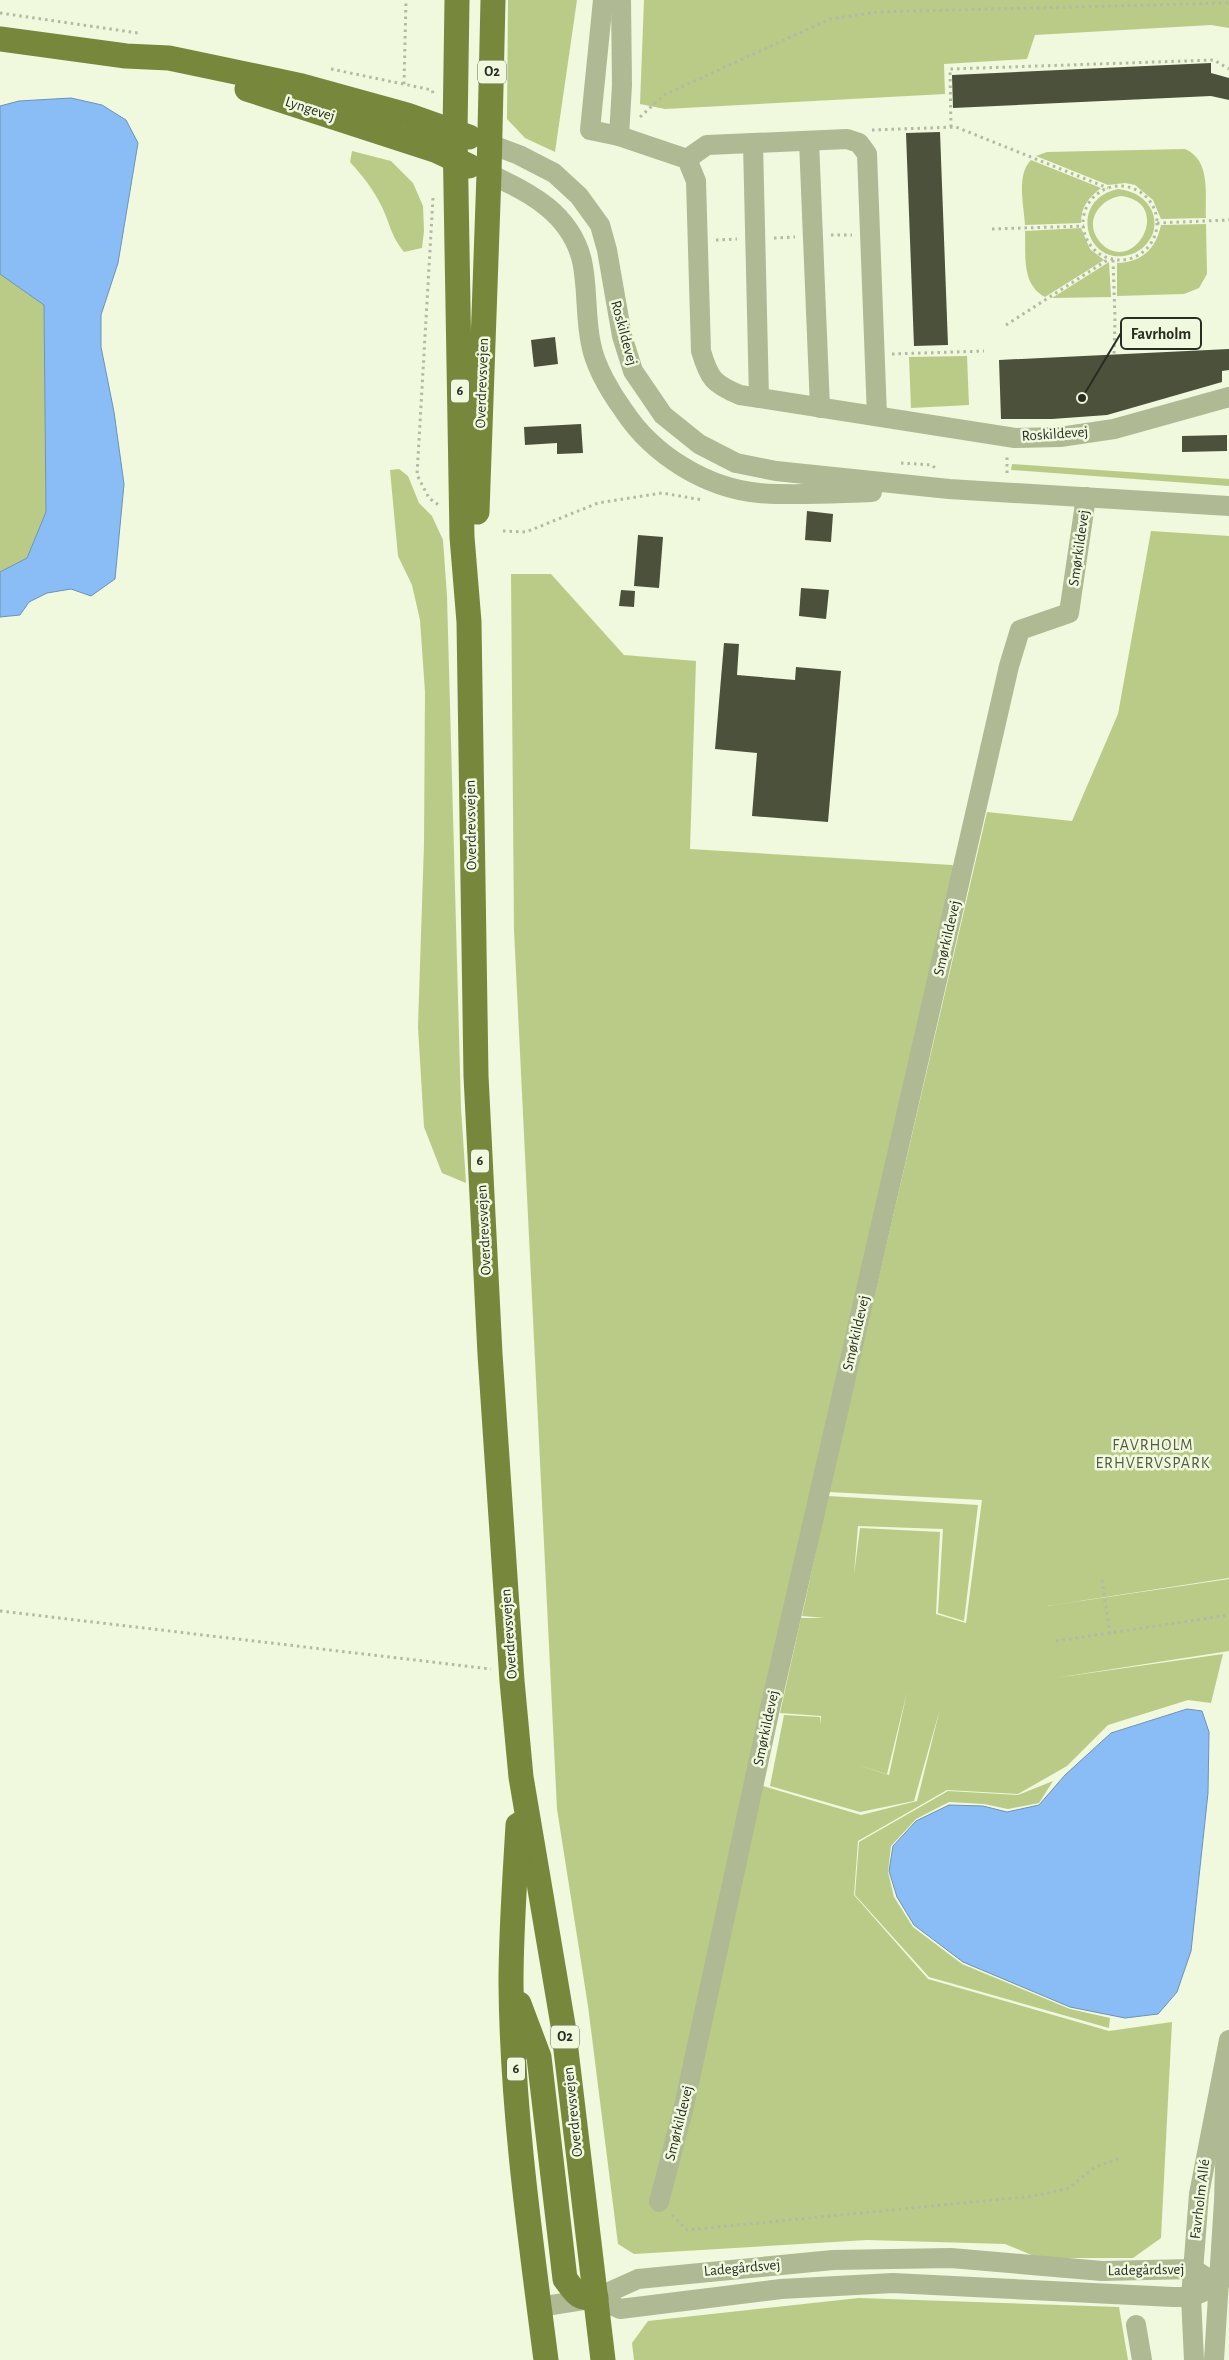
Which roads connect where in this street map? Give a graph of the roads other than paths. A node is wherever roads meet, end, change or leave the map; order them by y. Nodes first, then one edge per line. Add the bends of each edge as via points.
1 (457, 0) edge
2 (472, 0) edge
3 (493, 0) edge
4 (604, 0) edge
5 (621, 0) edge
6 (0, 39) edge
7 (126, 56) junction
8 (462, 134) junction
9 (619, 136) junction
10 (809, 140) junction
11 (753, 143) junction
12 (687, 159) junction
13 (472, 167) junction
14 (633, 371) junction
15 (606, 383) junction
16 (1229, 397) edge
17 (759, 398) junction
18 (820, 408) junction
19 (877, 416) junction
20 (949, 490) junction
21 (1086, 498) junction
22 (1227, 506) edge
23 (468, 622) junction
24 (520, 1777) junction
25 (511, 1984) junction
26 (1229, 2040) edge
27 (1229, 2059) edge
28 (660, 2202) road end
29 (1193, 2269) junction
30 (1218, 2285) junction
31 (1191, 2297) junction
32 (596, 2298) junction
33 (539, 2307) junction
34 (1136, 2325) dead end
35 (546, 2360) edge
36 (603, 2360) edge
37 (1142, 2360) edge
38 (1194, 2360) edge
39 (1214, 2360) edge

1 - 8 main road
2 - 8 main road
3 - 8 main road, O2
4 - 9 street via 590,130
5 - 9 street
6 - 7 main road, Lyngevej
7 - 8 main road, Lyngevej via 169,58 302,86
7 - 13 main road, Lyngevej via 316,110 435,150
8 - 13 main road
8 - 13 main road, Overdrevsvejen / O2
8 - 14 street, Roskildevej via 519,155 554,173 579,196 600,226 622,336
9 - 12 street
10 - 11 street
10 - 18 street
10 - 19 street via 847,139 859,143 868,154
11 - 12 street via 707,145
11 - 17 street
12 - 17 street, Roskildevej via 696,181 701,351 706,371 718,386 740,396
13 - 15 street, Roskildevej via 517,186 564,221 582,260 591,345
13 - 23 main road, Overdrevsvejen / 6 via 462,537
13 - 23 main road, Overdrevsvejen via 474,354 481,418 476,539
14 - 15 street
14 - 20 street, Roskildevej via 663,415 699,444 736,463 776,471
15 - 20 street, Roskildevej via 636,430 667,457 713,482 757,492 811,494
16 - 19 street, Roskildevej via 1114,428 1060,437 1008,436
17 - 18 street, Roskildevej
18 - 19 street, Roskildevej
20 - 21 street, Roskildevej
21 - 22 street, Roskildevej
21 - 28 street, Smørkildevej via 1069,613 1020,630 1009,666
23 - 24 main road, Overdrevsvejen / 6 via 476,1076 490,1354
24 - 25 main road, Overdrevsvejen / 6
24 - 32 main road, Overdrevsvejen / O2 via 563,2025
25 - 32 main road via 539,2057 565,2279 582,2299
25 - 33 main road, Overdrevsvejen / 6 via 523,2170
26 - 29 street, Favrholm Allé via 1199,2194
27 - 30 street, Favrholm Allé
29 - 30 street, Ladegårdsvej
29 - 31 street, Favrholm Allé
29 - 32 street, Ladegårdsvej via 1102,2271 951,2258 833,2260 638,2279
30 - 31 street, Ladegårdsvej
30 - 39 street, Favrholm Allé
31 - 32 street, Ladegårdsvej via 893,2283 781,2289 620,2309
31 - 38 street, Favrholm Allé
32 - 33 street
32 - 36 main road, Overdrevsvejen / O2
33 - 35 main road, Overdrevsvejen / 6
34 - 37 street

